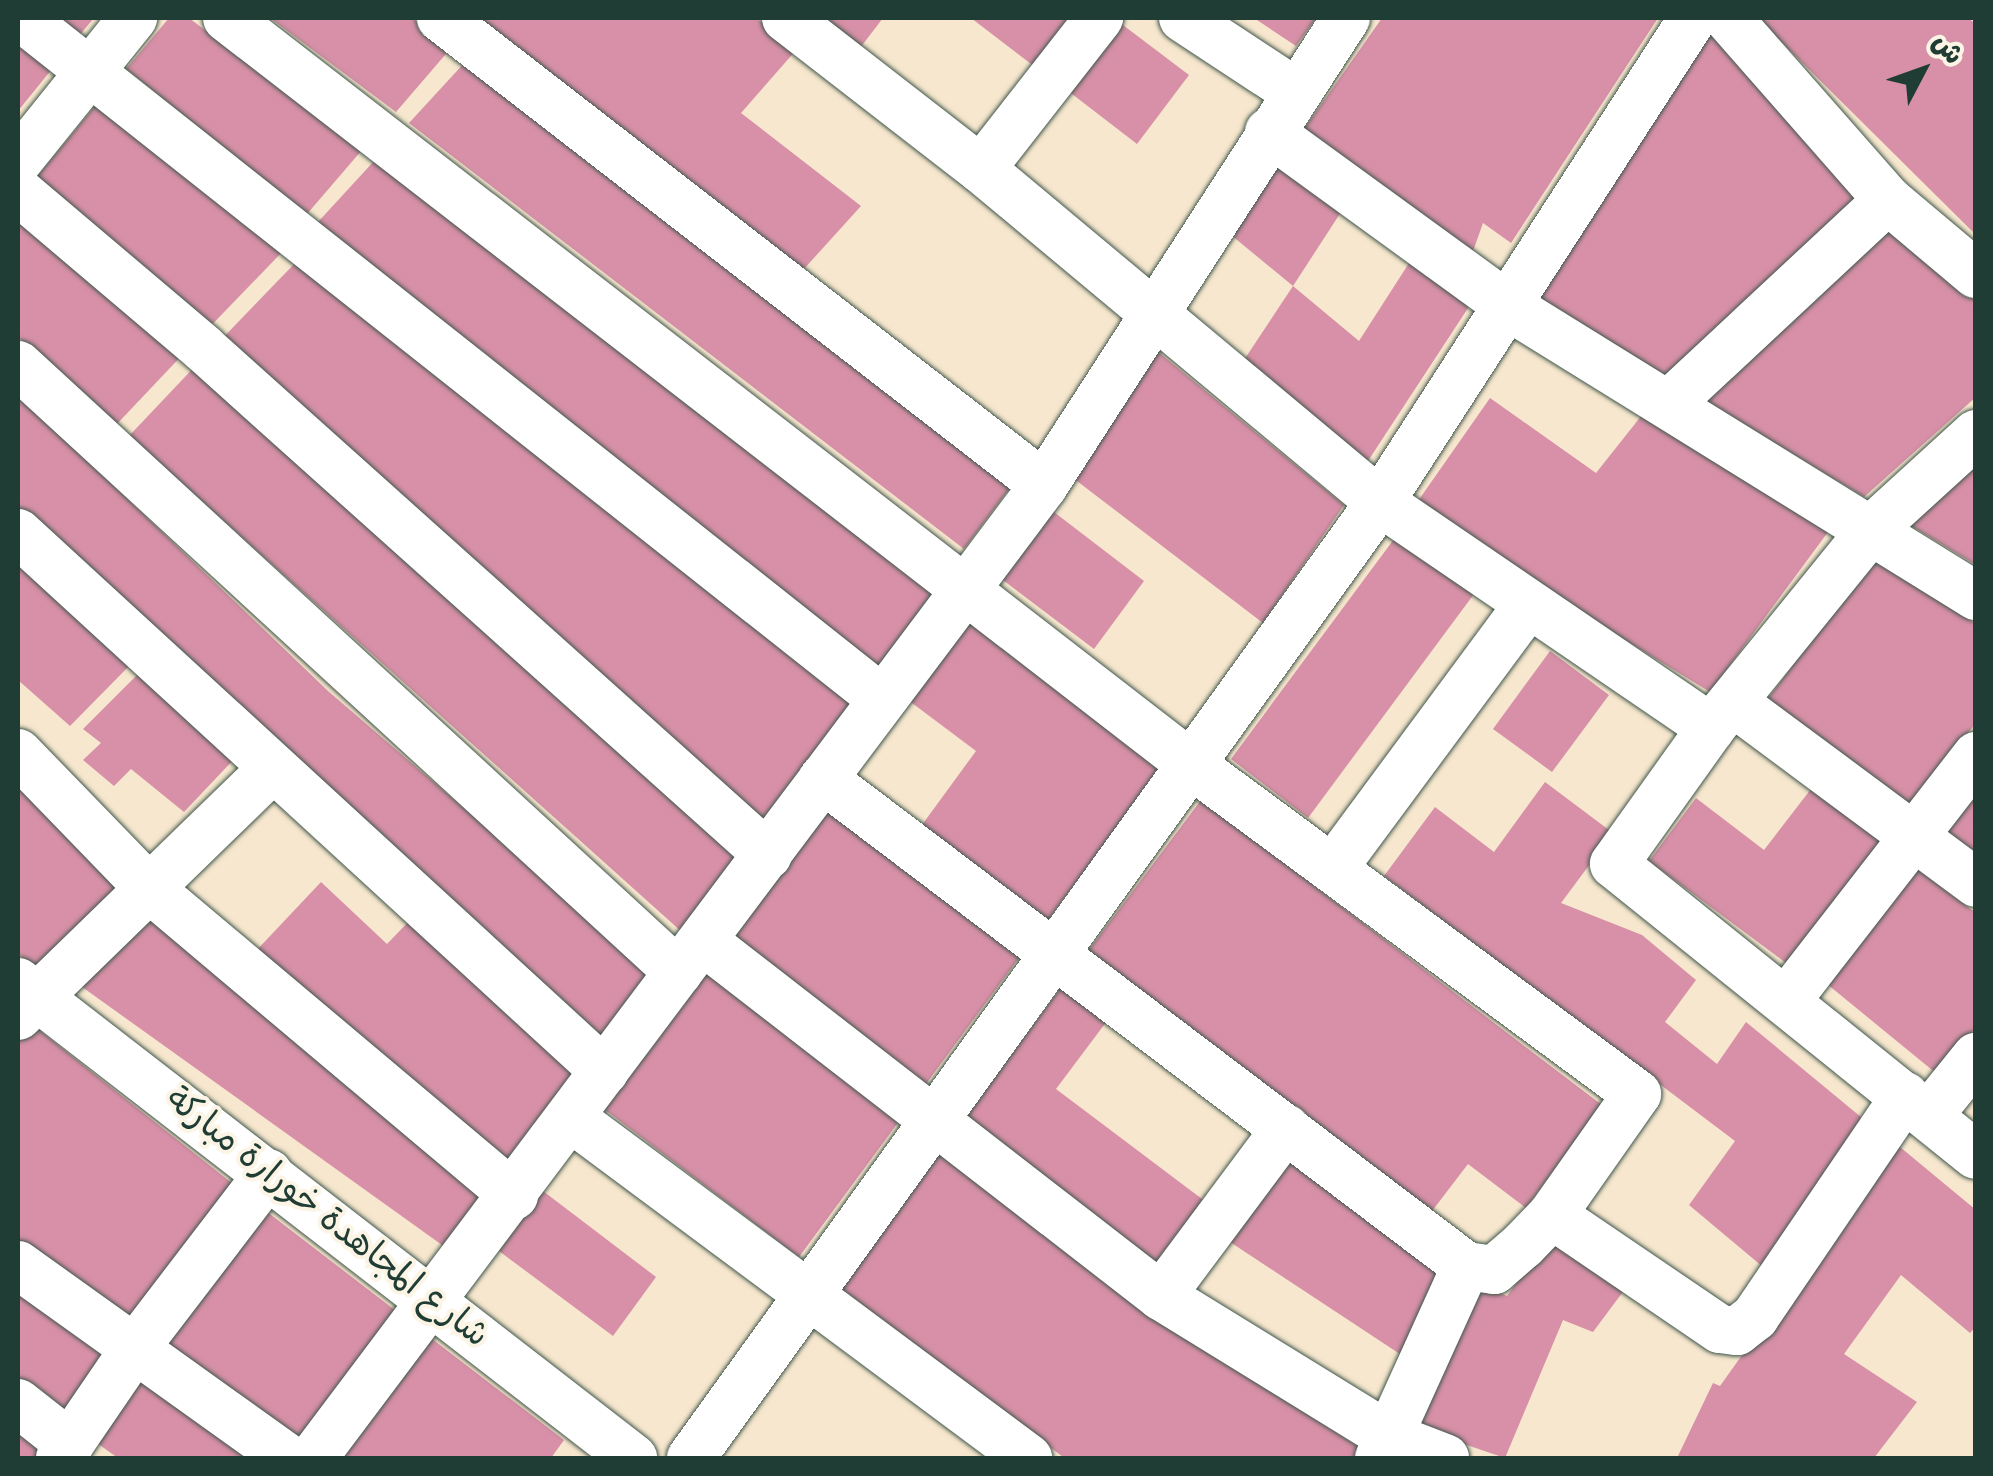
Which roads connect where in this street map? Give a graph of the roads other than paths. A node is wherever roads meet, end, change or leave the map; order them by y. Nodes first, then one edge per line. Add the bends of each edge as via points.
1 (22, 18) edge
2 (133, 18) edge
3 (227, 18) edge
4 (441, 18) edge
5 (786, 18) edge
6 (1099, 18) edge
7 (1183, 18) edge
8 (1346, 18) edge
9 (1693, 18) edge
10 (1728, 18) edge
11 (90, 71) junction
12 (1294, 91) junction
13 (1269, 132) junction
14 (18, 161) edge
15 (982, 169) junction
16 (18, 191) edge
17 (1888, 200) junction
18 (1976, 274) edge
19 (1511, 308) junction
20 (1158, 317) junction
21 (18, 366) edge
22 (1670, 403) junction
23 (1976, 434) edge
24 (1044, 484) junction
25 (1380, 502) junction
26 (1872, 529) junction
27 (18, 533) edge
28 (968, 588) junction
29 (1976, 596) edge
30 (1528, 605) junction
31 (882, 699) junction
32 (1722, 716) junction
33 (18, 753) edge
34 (1976, 756) edge
35 (1193, 766) junction
36 (270, 771) junction
37 (823, 779) junction
38 (1912, 836) junction
39 (768, 855) junction
40 (1334, 867) junction
41 (1976, 883) edge
42 (150, 888) junction
43 (1052, 952) junction
44 (691, 957) junction
45 (24, 998) edge
46 (1787, 1000) junction
47 (1976, 1057) edge
48 (604, 1072) junction
49 (1917, 1106) junction
50 (572, 1118) junction
51 (931, 1118) junction
52 (1286, 1128) junction
53 (1976, 1156) edge
54 (269, 1172) junction
55 (514, 1195) junction
56 (1552, 1214) junction
57 (18, 1265) edge
58 (1466, 1266) junction
59 (809, 1294) junction
60 (1160, 1296) junction
61 (430, 1301) junction
62 (135, 1348) junction
63 (18, 1403) edge
64 (579, 1442) edge
65 (1385, 1448) edge
66 (65, 1451) edge
67 (288, 1458) edge
68 (313, 1458) edge
69 (633, 1458) edge
70 (691, 1458) edge
71 (1028, 1458) edge
72 (1445, 1458) edge

1 - 11 street
2 - 11 street
3 - 28 street
4 - 24 street
5 - 15 street
6 - 15 street
7 - 12 street
8 - 12 street
9 - 19 street
10 - 17 street
11 - 14 street
11 - 31 street
12 - 13 street
13 - 19 street
13 - 20 street
15 - 20 street
16 - 39 street via 203,348
17 - 18 street
17 - 22 street
19 - 22 street
19 - 25 street
20 - 24 street
20 - 25 street
21 - 44 street
22 - 26 street
23 - 26 street
24 - 28 street
25 - 30 street
25 - 35 street
26 - 29 street
26 - 32 street
27 - 36 street
28 - 31 street
28 - 35 street
30 - 32 street
30 - 40 street
31 - 37 street
32 - 38 street
32 - 46 street via 1614,864
33 - 42 street
34 - 38 street
35 - 40 street
35 - 43 street
36 - 42 street
36 - 48 street
37 - 39 street
37 - 43 street
38 - 41 street
38 - 46 street
39 - 44 street
40 - 56 street via 1637,1094
42 - 45 street
42 - 55 street
43 - 51 street
43 - 52 street
44 - 48 street
44 - 51 street
45 - 54 street, شارع المجاهدة خورارة مباركة
46 - 49 street
47 - 49 street
48 - 50 street
49 - 53 street
49 - 56 street via 1754,1317 1737,1330 1720,1329
50 - 55 street
50 - 59 street
51 - 59 street
51 - 60 street
52 - 58 street
52 - 60 street
54 - 61 street, شارع المجاهدة خورارة مباركة
54 - 62 street
55 - 61 street
56 - 58 street via 1494,1270
57 - 62 street
58 - 65 street
59 - 70 street
59 - 71 street
60 - 65 street
61 - 64 street, شارع المجاهدة خورارة مباركة
61 - 68 street
62 - 66 street
62 - 67 street
63 - 66 street
64 - 69 street, شارع المجاهدة خورارة مباركة
65 - 72 street

